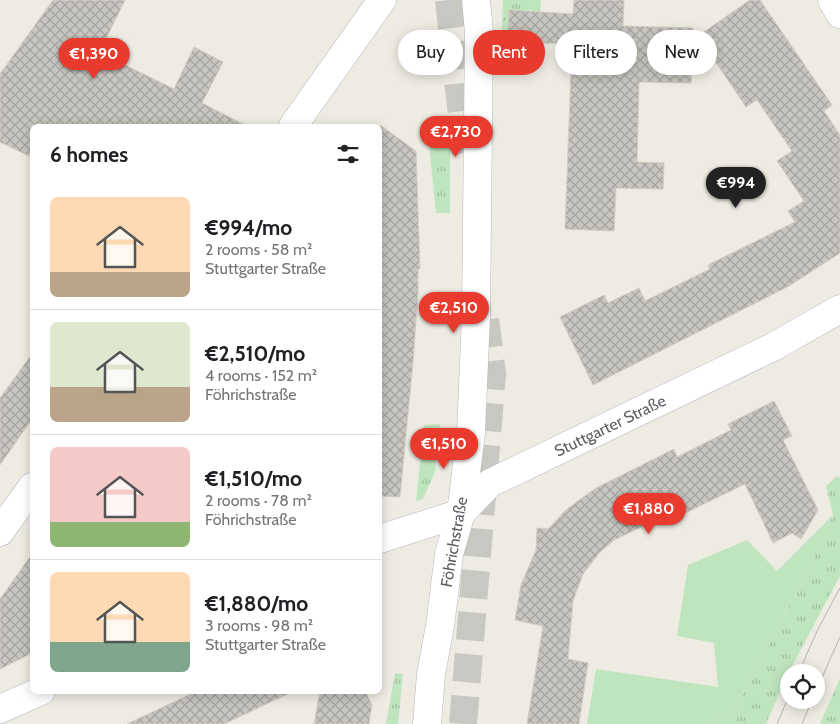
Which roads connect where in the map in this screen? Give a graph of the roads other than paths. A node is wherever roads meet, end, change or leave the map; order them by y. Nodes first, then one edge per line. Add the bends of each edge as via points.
1 (382, 0) edge
2 (476, 0) edge
3 (832, 0) edge
4 (840, 14) edge
5 (293, 124) edge
6 (840, 309) edge
7 (30, 490) edge
8 (460, 513) junction
9 (0, 532) edge
10 (382, 538) edge
11 (34, 694) edge
12 (0, 709) edge
13 (426, 724) edge

1 - 5 street
2 - 8 street, Föhrichstraße via 479,32 476,316 470,433
3 - 4 street
6 - 8 street, Stuttgarter Straße via 773,347 490,483
7 - 9 street
8 - 10 street, Stuttgarter Straße
8 - 13 street, Föhrichstraße via 449,554
11 - 12 street

